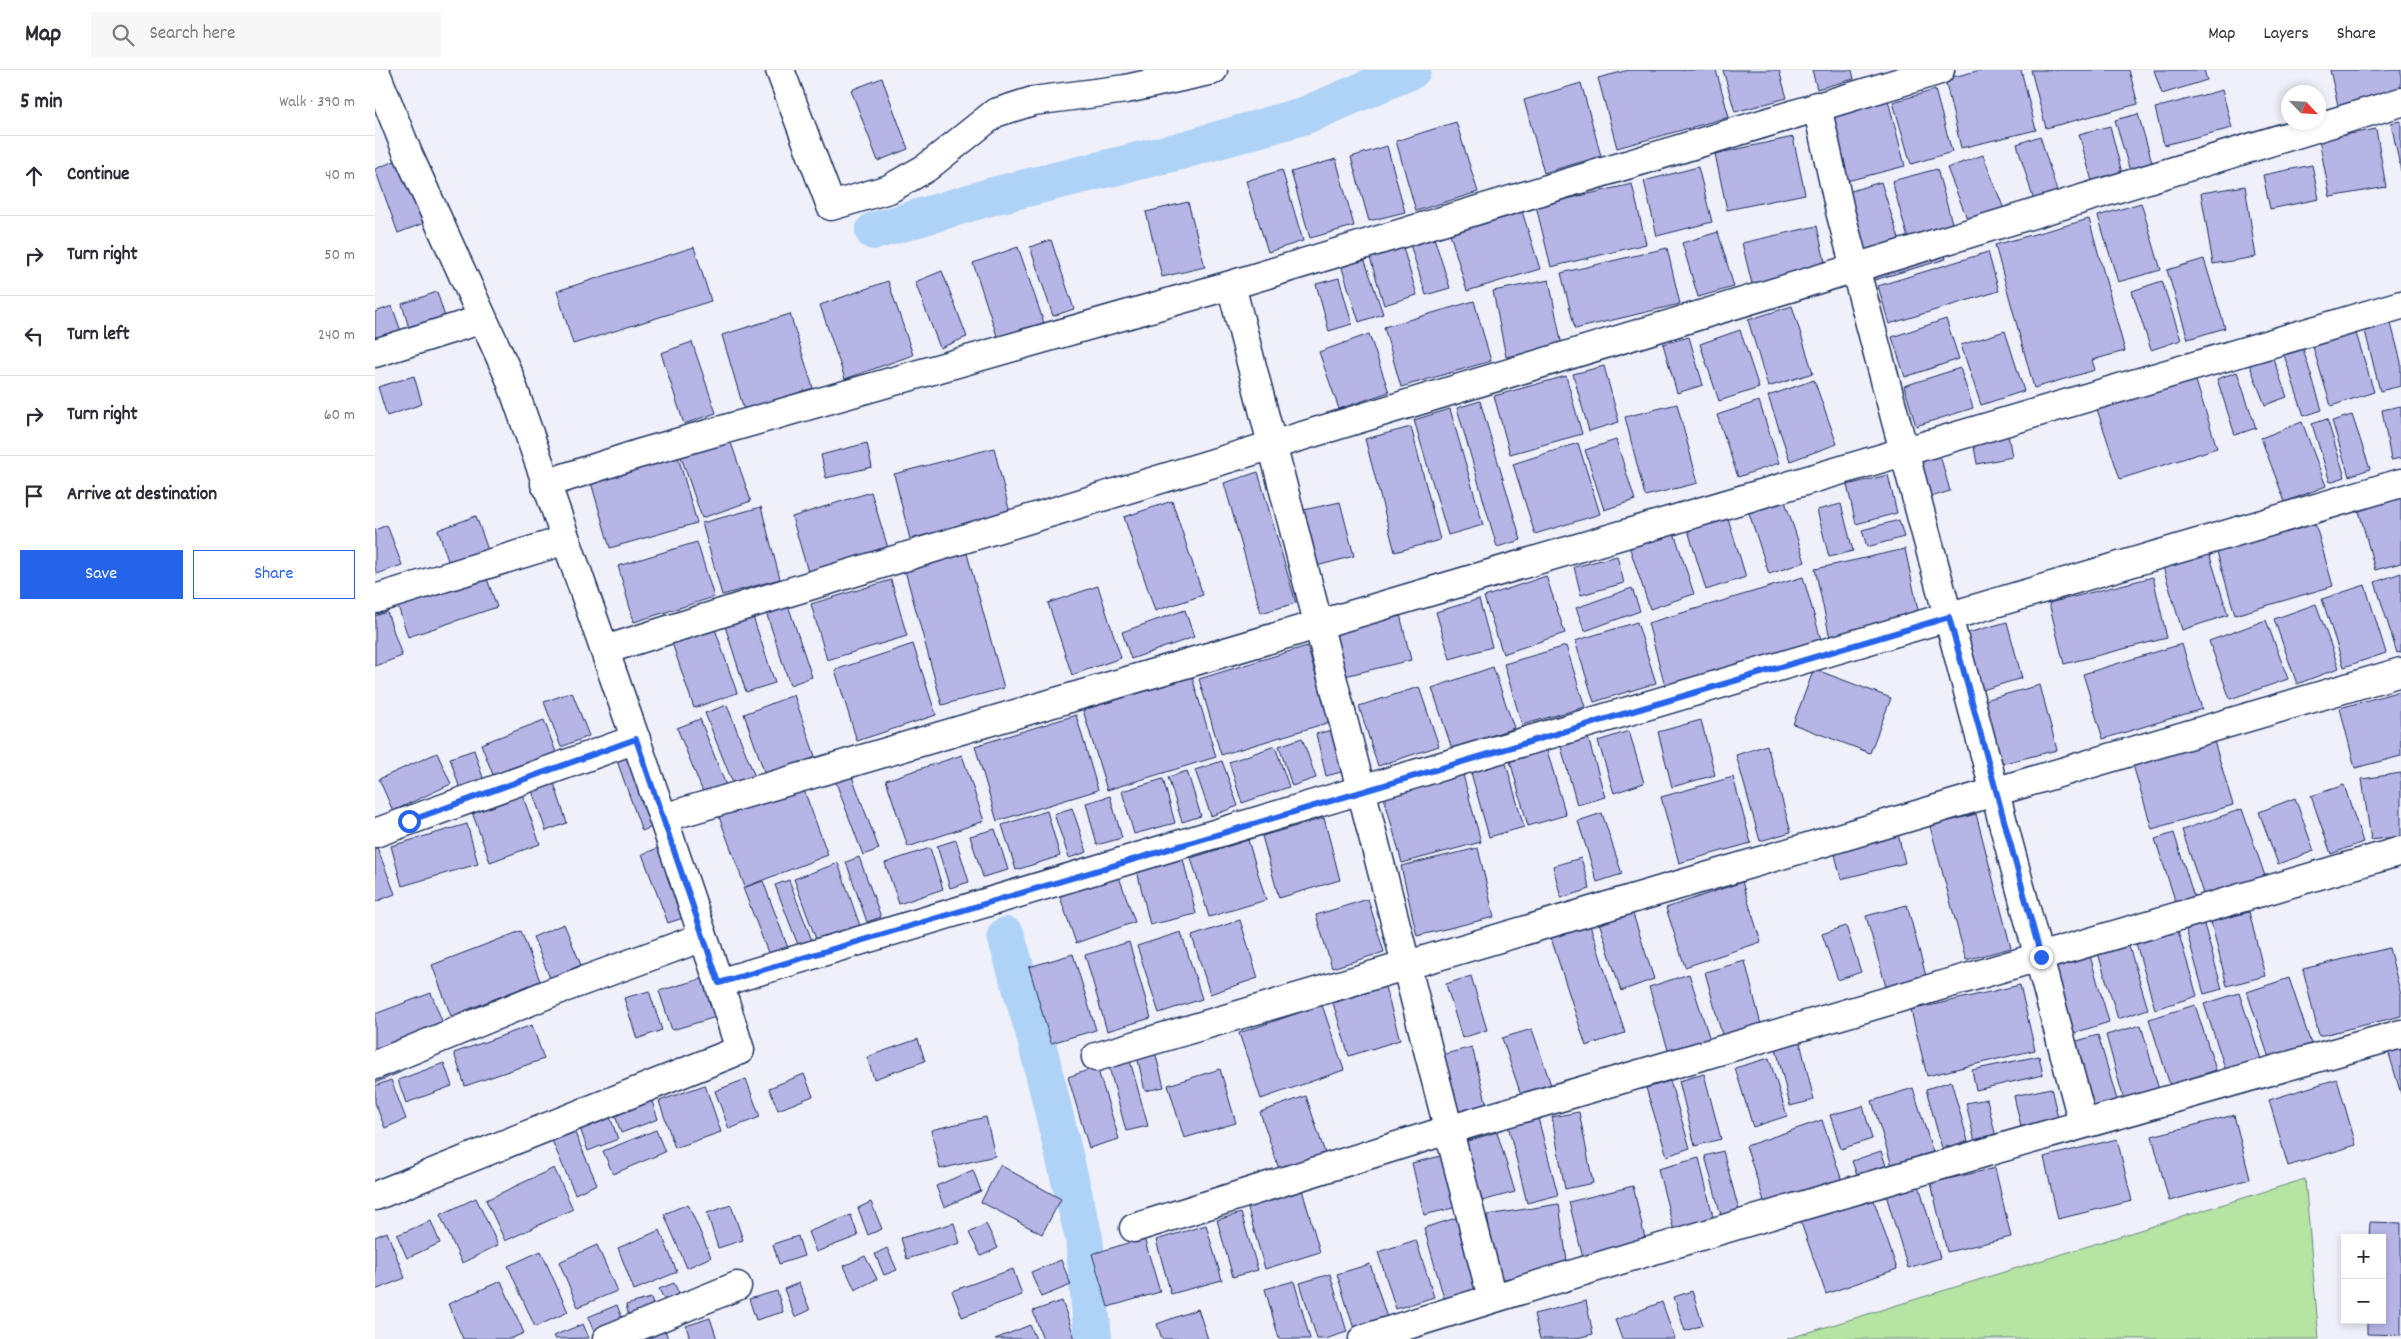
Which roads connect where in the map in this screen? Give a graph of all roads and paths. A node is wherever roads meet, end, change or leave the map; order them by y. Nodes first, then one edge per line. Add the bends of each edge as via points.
1 (780, 70) edge
2 (1213, 70) edge
3 (1940, 70) edge
4 (375, 71) edge
5 (381, 102) edge
6 (2401, 102) edge
7 (1817, 106) junction
8 (1856, 268) junction
9 (1231, 285) junction
10 (2401, 305) edge
11 (483, 319) junction
12 (375, 353) edge
13 (1272, 446) junction
14 (1905, 451) junction
15 (545, 484) junction
16 (2401, 484) edge
17 (566, 540) junction
18 (375, 600) edge
19 (1949, 617) junction
20 (1318, 624) junction
21 (605, 650) junction
22 (2401, 672) edge
23 (636, 739) junction
24 (1361, 790) junction
25 (1996, 791) junction
26 (663, 818) junction
27 (375, 833) edge
28 (2401, 851) edge
29 (703, 937) junction
30 (2041, 957) junction
31 (1406, 966) junction
32 (719, 983) junction
33 (2401, 1034) edge
34 (1096, 1057) dead end
35 (375, 1065) edge
36 (2083, 1123) junction
37 (1448, 1130) junction
38 (375, 1196) edge
39 (1134, 1228) dead end
40 (737, 1286) dead end
41 (1492, 1298) junction
42 (607, 1339) edge
43 (1363, 1339) edge

1 - 2 street via 831,206 889,189 925,168 995,113 1033,101 1126,89
3 - 7 street
4 - 5 street
5 - 11 street
6 - 8 street
7 - 8 street
7 - 9 street
8 - 13 street
8 - 14 street
9 - 13 street
9 - 15 street via 638,454
10 - 14 street
11 - 12 street
11 - 15 street via 509,376
13 - 20 street
13 - 21 street
14 - 19 street
14 - 20 street
15 - 17 street
16 - 19 street
17 - 18 street
17 - 21 street
19 - 24 street
19 - 25 street
20 - 24 street
20 - 26 street
21 - 23 street
22 - 25 street
23 - 26 street
23 - 27 street
24 - 31 street
24 - 32 street
25 - 30 street
25 - 31 street
26 - 29 street
28 - 30 street
29 - 32 street
29 - 35 street via 550,993
30 - 36 street
30 - 37 street
31 - 34 street
31 - 37 street
32 - 38 street via 740,1050
33 - 36 street
36 - 41 street
37 - 39 street
37 - 41 street
40 - 42 street
41 - 43 street

